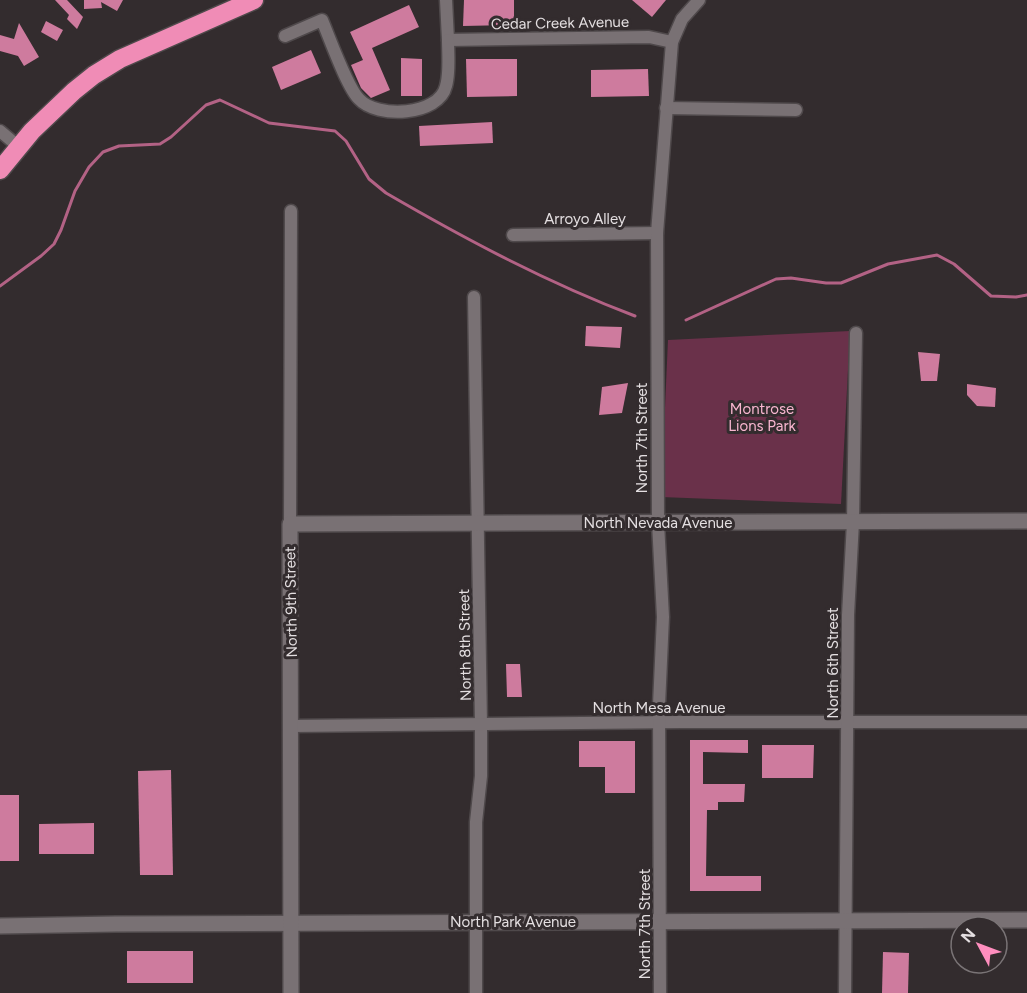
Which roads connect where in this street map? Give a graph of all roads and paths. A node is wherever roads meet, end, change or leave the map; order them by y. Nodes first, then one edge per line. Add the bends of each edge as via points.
1 (254, 0) edge
2 (446, 0) edge
3 (699, 0) edge
4 (285, 36) dead end
5 (448, 40) junction
6 (672, 42) junction
7 (666, 108) junction
8 (796, 110) dead end
9 (0, 131) edge
10 (18, 147) junction
11 (0, 170) edge
12 (291, 211) dead end
13 (657, 233) junction
14 (513, 235) dead end
15 (474, 297) dead end
16 (856, 333) dead end
17 (1027, 521) edge
18 (853, 522) junction
19 (477, 523) junction
20 (658, 523) junction
21 (290, 524) junction
22 (1027, 722) edge
23 (660, 723) junction
24 (848, 723) junction
25 (481, 725) junction
26 (291, 726) junction
27 (1027, 920) edge
28 (659, 921) junction
29 (845, 921) junction
30 (475, 922) junction
31 (291, 923) junction
32 (0, 926) edge
33 (291, 993) edge
34 (476, 993) edge
35 (660, 993) edge
36 (845, 993) edge

1 - 10 highway via 120,59 94,75
2 - 5 street
3 - 6 street, North 7th Street via 682,19
4 - 5 street via 322,20 360,100 374,109 399,111 420,110 435,103 446,87
5 - 6 street, Cedar Creek Avenue via 650,37
6 - 7 street, North 7th Street
7 - 8 street
7 - 13 street, North 7th Street
9 - 10 street
10 - 11 highway
12 - 21 street, North 9th Street
13 - 14 street, Arroyo Alley
13 - 20 street, North 7th Street
15 - 19 street, North 8th Street
16 - 18 street, North 6th Street
17 - 18 street, North Nevada Avenue
18 - 20 street, North Nevada Avenue
18 - 24 street, North 6th Street
19 - 20 street, North Nevada Avenue
19 - 21 street, North Nevada Avenue
19 - 25 street, North 8th Street
20 - 23 street, North 7th Street via 663,617
21 - 26 street, North 9th Street
22 - 24 street, North Mesa Avenue
23 - 24 street, North Mesa Avenue
23 - 25 street, North Mesa Avenue
23 - 28 street, North 7th Street
24 - 29 street, North 6th Street
25 - 26 street, North Mesa Avenue
25 - 30 street, North 8th Street
26 - 31 street, North 9th Street
27 - 29 street, North Park Avenue
28 - 29 street, North Park Avenue
28 - 30 street, North Park Avenue
28 - 35 street, North 7th Street
29 - 36 street, North 6th Street
30 - 31 street, North Park Avenue
30 - 34 street, North 8th Street
31 - 32 street, North Park Avenue
31 - 33 street, North 9th Street

